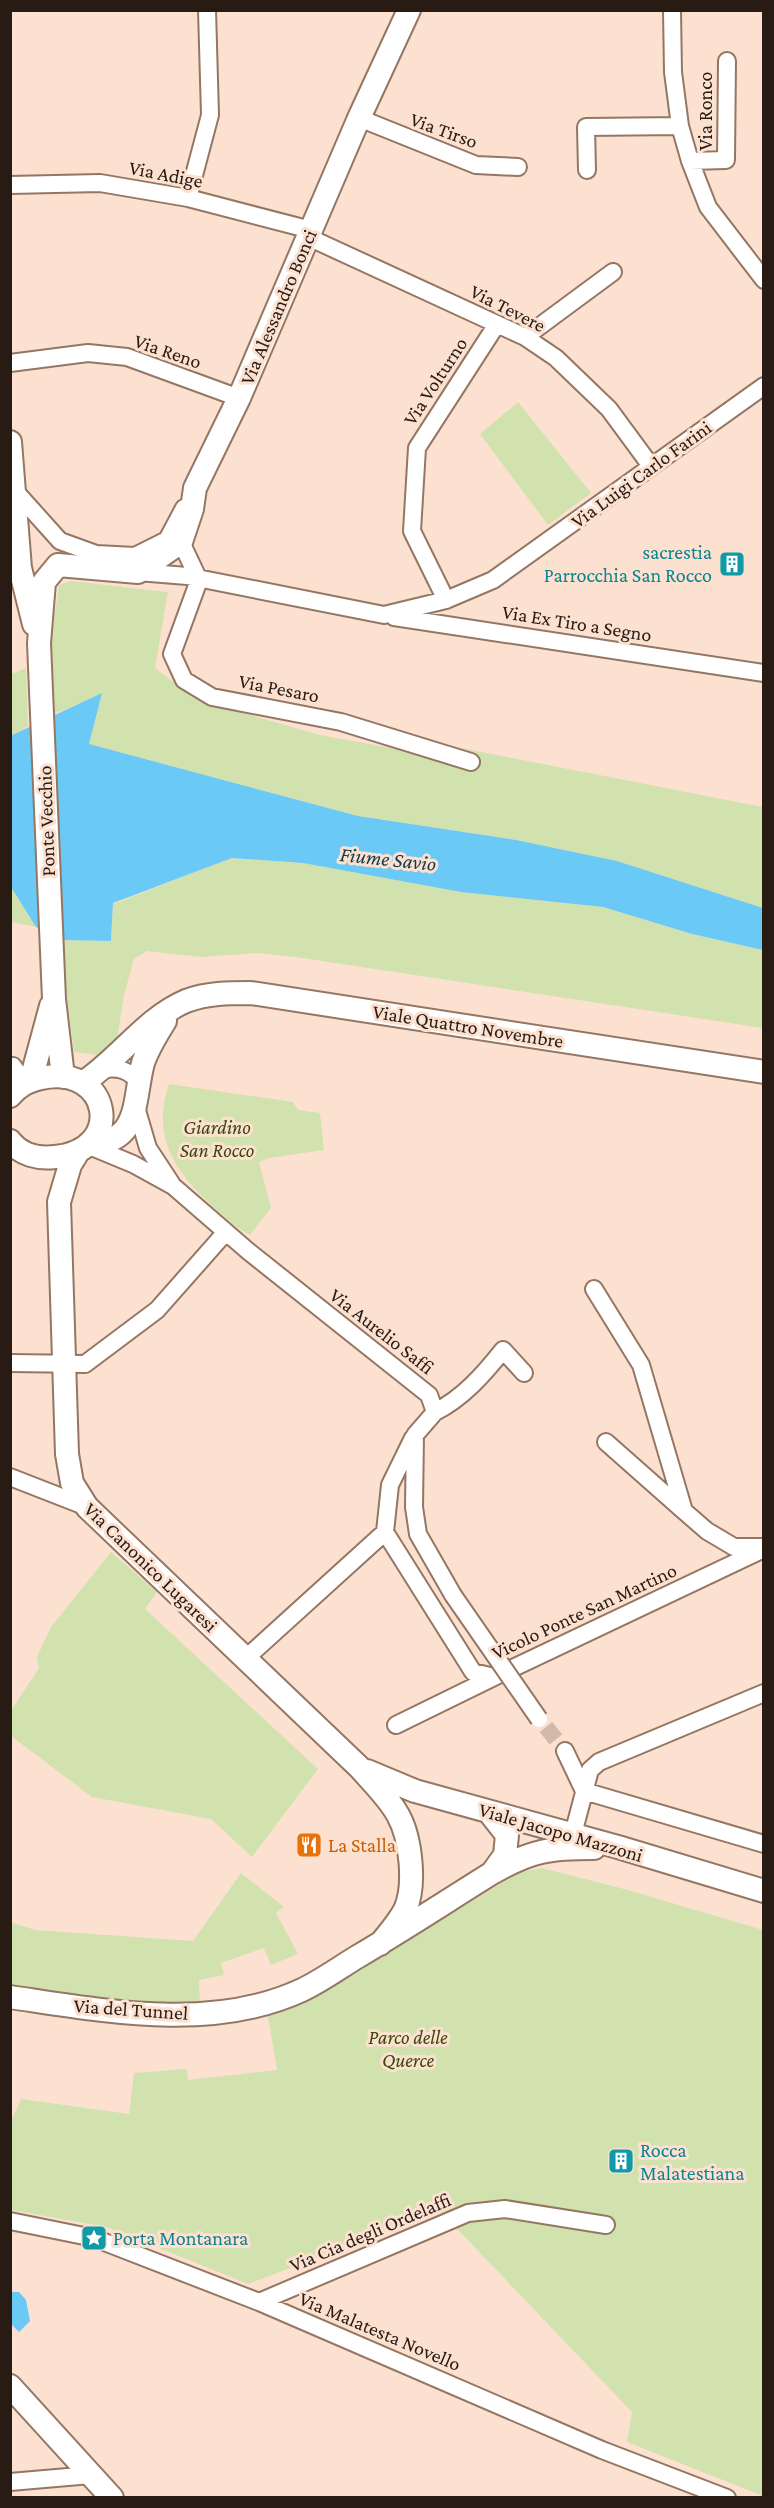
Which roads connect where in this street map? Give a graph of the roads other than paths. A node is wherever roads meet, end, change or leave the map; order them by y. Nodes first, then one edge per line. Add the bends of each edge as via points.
1 (207, 10) edge
2 (397, 10) edge
3 (409, 10) edge
4 (672, 10) edge
5 (396, 34) junction
6 (726, 61) dead end
7 (358, 118) junction
8 (680, 126) junction
9 (690, 161) junction
10 (518, 167) dead end
11 (587, 170) dead end
12 (10, 185) edge
13 (188, 198) junction
14 (309, 233) junction
15 (613, 272) dead end
16 (764, 280) edge
17 (497, 324) junction
18 (525, 337) junction
19 (10, 363) edge
20 (764, 386) edge
21 (238, 398) junction
22 (10, 442) edge
23 (651, 466) junction
24 (195, 488) junction
25 (16, 492) junction
26 (181, 542) junction
27 (15, 568) edge
28 (138, 572) junction
29 (199, 580) junction
30 (446, 600) junction
31 (384, 615) junction
32 (39, 643) junction
33 (764, 673) edge
34 (471, 762) dead end
35 (54, 999) junction
36 (174, 1007) junction
37 (104, 1069) junction
38 (764, 1072) edge
39 (17, 1076) edge
40 (73, 1080) junction
41 (139, 1083) junction
42 (136, 1107) junction
43 (85, 1147) junction
44 (19, 1152) edge
45 (173, 1186) junction
46 (59, 1202) junction
47 (225, 1233) junction
48 (594, 1289) dead end
49 (10, 1363) edge
50 (63, 1363) junction
51 (524, 1373) dead end
52 (435, 1412) junction
53 (415, 1435) junction
54 (606, 1442) dead end
55 (10, 1477) edge
56 (87, 1507) junction
57 (684, 1511) junction
58 (385, 1532) junction
59 (764, 1548) edge
60 (245, 1659) junction
61 (494, 1677) junction
62 (764, 1693) edge
63 (542, 1723) tunnel mouth
64 (396, 1725) dead end
65 (565, 1751) tunnel mouth
66 (360, 1768) junction
67 (584, 1791) junction
68 (489, 1812) junction
69 (573, 1834) junction
70 (764, 1844) edge
71 (618, 1847) junction
72 (492, 1873) junction
73 (764, 1891) edge
74 (380, 1944) junction
75 (10, 1997) edge
76 (10, 2221) edge
77 (606, 2225) dead end
78 (259, 2302) junction
79 (10, 2386) edge
80 (91, 2475) junction
81 (10, 2482) edge
82 (112, 2498) edge
83 (727, 2498) edge

1 - 13 street via 210,115
2 - 5 street, Via Alessandro Bonci
3 - 5 street, Via Alessandro Bonci
4 - 8 street via 673,72
5 - 7 street, Via Alessandro Bonci
6 - 9 street, Via Ronco via 726,160
7 - 10 street, Via Tirso via 476,165
7 - 14 street, Via Alessandro Bonci
8 - 9 street
8 - 11 street via 586,127
9 - 16 street via 708,207
12 - 13 street, Via Adige via 99,183
13 - 14 street, Via Adige
14 - 17 street, Via Tevere
14 - 21 street, Via Alessandro Bonci
15 - 18 street
17 - 18 street, Via Tevere
17 - 30 street, Via Volturno via 417,448 412,531
18 - 23 street, Via Tevere via 556,358 609,409
19 - 21 street, Via Reno via 88,353 128,357
20 - 23 street, Via Luigi Carlo Farini
21 - 24 street, Via Alessandro Bonci
22 - 25 street
23 - 30 street, Via Luigi Carlo Farini via 493,580
24 - 25 street via 167,540 135,556 96,554 60,541
24 - 26 street, Via Alessandro Bonci
25 - 27 street
26 - 28 street
26 - 29 street
27 - 32 street
28 - 29 street, Via Luigi Carlo Farini
28 - 32 street, Via Luigi Carlo Farini via 58,566 44,582
29 - 31 street, Via Luigi Carlo Farini
29 - 34 street, Via Pesaro via 172,654 184,680 212,697 341,722
30 - 31 street, Via Luigi Carlo Farini
31 - 33 street, Via Ex Tiro a Segno
32 - 35 street, Ponte Vecchio
35 - 39 street, Ponte Vecchio
35 - 40 street, Ponte Vecchio
36 - 37 street, Viale Quattro Novembre
36 - 38 street, Viale Quattro Novembre via 205,995 251,993
36 - 41 street via 151,1044
37 - 40 street, Viale Quattro Novembre
37 - 41 street via 124,1070
39 - 40 street
40 - 43 street via 93,1091 102,1111 100,1130
41 - 42 street
42 - 43 street via 121,1134
42 - 45 street via 148,1148
43 - 44 street via 52,1158
43 - 45 street, Via Aurelio Saffi via 133,1164
43 - 46 street via 70,1165
44 - 46 street via 51,1182
45 - 47 street, Via Aurelio Saffi
46 - 50 street, Via Canonico Lugaresi
47 - 50 street via 157,1310 85,1364
47 - 52 street, Via Aurelio Saffi via 429,1395
48 - 57 street via 641,1365
49 - 50 street
50 - 56 street, Via Canonico Lugaresi via 68,1468
51 - 52 street via 503,1350 485,1374 451,1404
52 - 53 street
53 - 58 street via 390,1485
53 - 63 street, bridge via 414,1507 418,1534 453,1595
54 - 57 street
55 - 56 street
56 - 60 street, Via Canonico Lugaresi
57 - 59 street via 734,1547
58 - 60 street
58 - 61 street, Vicolo Ponte San Martino via 473,1672
59 - 61 street, Vicolo Ponte San Martino
60 - 66 street, Via Canonico Lugaresi
61 - 64 street
62 - 67 street via 599,1762 590,1770
65 - 67 street
66 - 68 street, Viale Jacopo Mazzoni via 415,1791
66 - 74 street, Via del Tunnel via 399,1816 409,1844 411,1871 406,1907
67 - 69 street
67 - 70 street
68 - 69 street, Viale Jacopo Mazzoni
68 - 72 street, Via del Tunnel via 507,1835 505,1855
69 - 71 street, Viale Jacopo Mazzoni
71 - 72 street, Via del Tunnel via 548,1849 514,1860
71 - 73 street, Viale Jacopo Mazzoni
72 - 74 street, Via del Tunnel
74 - 75 street, Via del Tunnel via 302,1990 228,2011 156,2014
76 - 78 street, Via Malatesta Novello via 94,2238
77 - 78 street, Via Cia degli Ordelaffi via 505,2209 468,2213
78 - 83 street, Via Malatesta Novello via 591,2445
79 - 80 street
80 - 81 street
80 - 82 street

